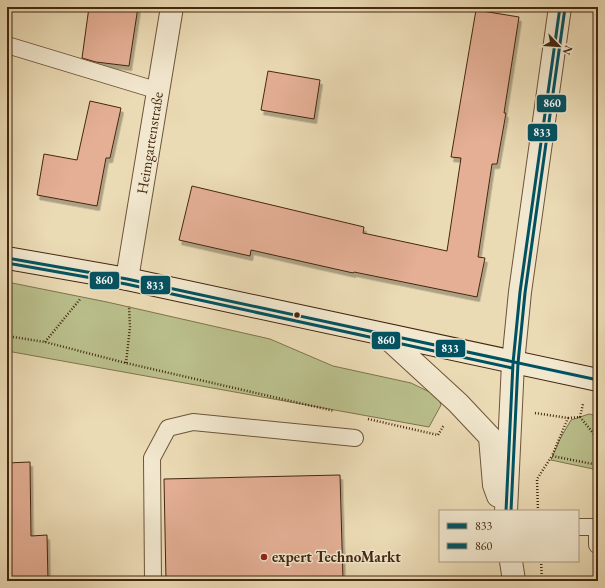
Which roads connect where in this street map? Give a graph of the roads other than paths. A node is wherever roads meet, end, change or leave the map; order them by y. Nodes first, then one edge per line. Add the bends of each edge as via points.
1 (172, 7) edge
2 (560, 7) edge
3 (7, 46) edge
4 (159, 91) junction
5 (7, 258) edge
6 (127, 279) junction
7 (384, 335) junction
8 (513, 363) junction
9 (598, 380) edge
10 (355, 438) dead end
11 (505, 510) edge
12 (505, 510) edge
13 (579, 527) edge
14 (598, 527) edge
15 (597, 545) dead end
16 (511, 562) edge
17 (153, 581) edge
18 (514, 581) edge

1 - 4 street, Heimgartenstraße
2 - 8 street via 528,225
3 - 4 lane
4 - 6 street, Heimgartenstraße
5 - 6 street
6 - 7 street
7 - 8 street
7 - 12 street via 458,403 490,437 494,485
8 - 9 street
8 - 11 street
10 - 17 lane via 192,422 168,428 152,458
13 - 14 lane
14 - 15 lane
16 - 18 street

